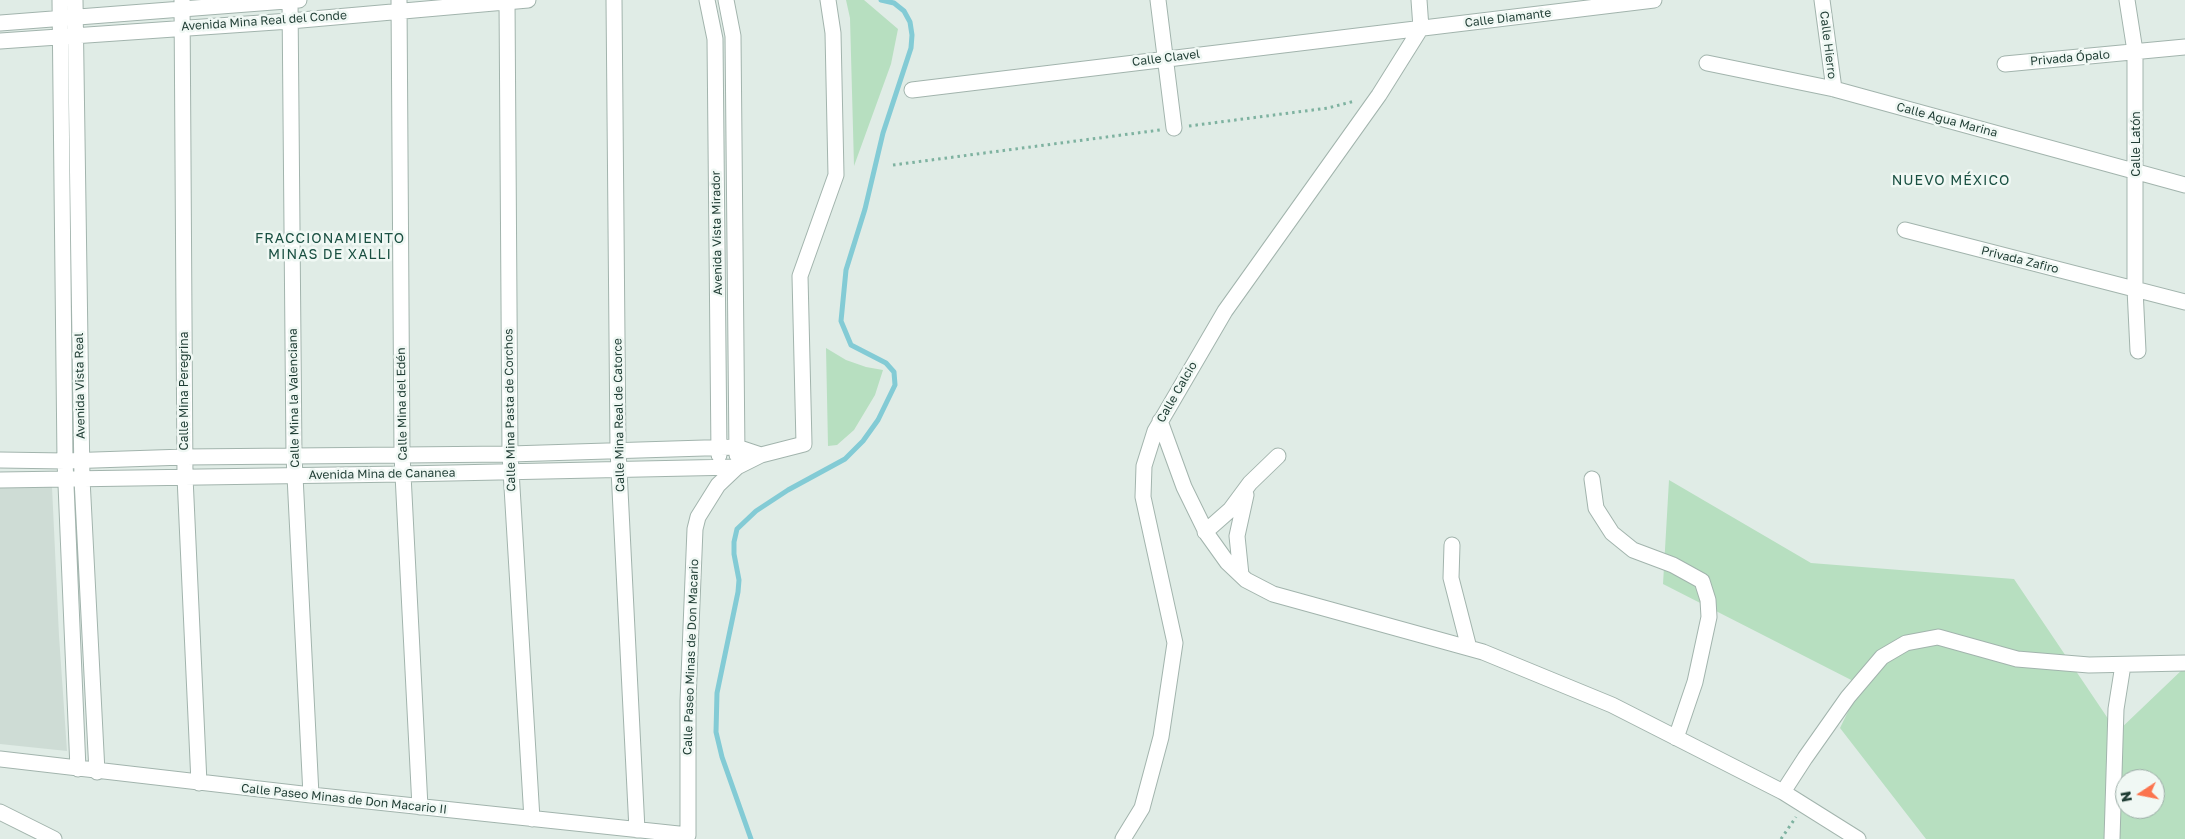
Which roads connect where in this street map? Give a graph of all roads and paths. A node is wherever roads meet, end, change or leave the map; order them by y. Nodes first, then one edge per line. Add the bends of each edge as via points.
1 (60, 0) edge
2 (76, 0) edge
3 (294, 0) edge
4 (528, 0) edge
5 (614, 0) edge
6 (707, 0) edge
7 (726, 0) edge
8 (828, 0) edge
9 (1158, 0) edge
10 (1419, 0) edge
11 (1654, 0) edge
12 (1822, 0) edge
13 (2127, 0) edge
14 (507, 1) edge
15 (182, 5) edge
16 (399, 5) edge
17 (75, 17) junction
18 (60, 18) junction
19 (290, 20) junction
20 (0, 24) edge
21 (181, 28) junction
22 (1421, 28) junction
23 (75, 36) junction
24 (59, 37) junction
25 (0, 41) edge
26 (2185, 47) edge
27 (2135, 51) junction
28 (1166, 58) junction
29 (1707, 63) dead end
30 (2005, 64) dead end
31 (1834, 89) junction
32 (912, 90) dead end
33 (1379, 95) junction
34 (1174, 128) junction
35 (893, 165) dead end
36 (2136, 172) junction
37 (2185, 185) edge
38 (717, 227) junction
39 (735, 227) junction
40 (1905, 230) dead end
41 (62, 247) junction
42 (78, 247) junction
43 (2135, 289) junction
44 (2185, 302) edge
45 (2138, 351) dead end
46 (1160, 421) junction
47 (720, 447) junction
48 (738, 447) junction
49 (618, 450) junction
50 (510, 454) junction
51 (402, 455) junction
52 (761, 455) junction
53 (294, 456) junction
54 (1278, 456) dead end
55 (185, 457) junction
56 (0, 460) edge
57 (82, 460) junction
58 (65, 461) junction
59 (719, 467) junction
60 (737, 467) junction
61 (619, 469) junction
62 (510, 472) junction
63 (403, 474) junction
64 (295, 476) junction
65 (185, 477) junction
66 (65, 479) junction
67 (82, 479) junction
68 (1592, 479) dead end
69 (0, 480) edge
70 (1250, 483) junction
71 (718, 485) junction
72 (1206, 532) junction
73 (1452, 544) dead end
74 (1241, 575) junction
75 (89, 612) junction
76 (71, 613) junction
77 (1469, 648) junction
78 (2185, 664) edge
79 (2123, 665) junction
80 (1676, 738) junction
81 (0, 760) edge
82 (78, 769) junction
83 (97, 772) junction
84 (199, 783) junction
85 (1783, 792) junction
86 (311, 796) junction
87 (1805, 806) junction
88 (420, 807) junction
89 (0, 812) edge
90 (532, 819) junction
91 (637, 830) junction
92 (688, 835) joint
93 (54, 839) edge
94 (1123, 839) edge
95 (1781, 839) edge
96 (1858, 839) edge
97 (2112, 839) edge

1 - 18 street, Avenida Vista Real
2 - 17 street, Avenida Vista Real
3 - 15 street, Avenida Mina Real del Conde
3 - 19 street, Calle Mina la Valenciana
4 - 14 street, Avenida Mina Real del Conde
5 - 49 street, Calle Mina Real de Catorce
6 - 38 street, Avenida Vista Mirador via 714,39
7 - 39 street, Avenida Vista Mirador via 733,36
8 - 52 street, Avenida Mina de Cananea via 833,33 836,175 800,276 804,444
9 - 28 street
10 - 22 street
11 - 22 street, Calle Diamante
12 - 31 street, Calle Hierro
13 - 27 street, Calle Latón
14 - 16 street, Avenida Mina Real del Conde
14 - 50 street, Calle Mina Pasta de Corchos
15 - 17 street, Avenida Mina Real del Conde
15 - 21 street, Calle Mina Peregrina
16 - 19 street, Avenida Mina Real del Conde
16 - 51 street, Calle Mina del Edén
17 - 18 street, Avenida Mina Real del Conde
17 - 23 street, Avenida Vista Real
18 - 20 street, Avenida Mina Real del Conde
18 - 24 street, Avenida Vista Real
19 - 21 street, Avenida Mina Real del Conde
19 - 53 street, Calle Mina la Valenciana
21 - 23 street, Avenida Mina Real del Conde
21 - 55 street, Calle Mina Peregrina
22 - 28 street, Calle Clavel
22 - 33 street, Calle Calcio
23 - 24 street, Avenida Mina Real del Conde
23 - 42 street, Avenida Vista Real
24 - 25 street, Avenida Mina Real del Conde
24 - 41 street, Avenida Vista Real
26 - 27 street, Privada Ópalo
27 - 30 street, Privada Ópalo
27 - 36 street, Calle Latón
28 - 32 street, Calle Clavel
28 - 34 street
29 - 31 street, Calle Agua Marina
31 - 36 street, Calle Agua Marina
33 - 34 path via 1328,108
33 - 46 street, Calle Calcio via 1225,311
34 - 35 path
36 - 37 street, Calle Agua Marina
36 - 43 street, Calle Latón
38 - 39 street
38 - 47 street, Avenida Vista Mirador
39 - 48 street, Avenida Vista Mirador
40 - 43 street, Privada Zafiro
41 - 42 street
41 - 58 street, Avenida Vista Real
42 - 57 street, Avenida Vista Real
43 - 44 street, Privada Zafiro
43 - 45 street, Calle Latón
46 - 72 street via 1184,487
46 - 94 street, Calle Calcio via 1144,466 1143,497 1175,643 1161,737 1142,808
47 - 48 street, Avenida Mina de Cananea
47 - 49 street, Avenida Mina de Cananea
47 - 59 street, Avenida Vista Mirador
48 - 52 street, Avenida Mina de Cananea
48 - 60 street, Avenida Vista Mirador
49 - 50 street, Avenida Mina de Cananea
49 - 61 street, Calle Mina Real de Catorce
50 - 51 street, Avenida Mina de Cananea
50 - 62 street, Calle Mina Pasta de Corchos
51 - 53 street, Avenida Mina de Cananea
51 - 63 street, Calle Mina del Edén
52 - 60 street, Avenida Mina de Cananea
53 - 55 street, Avenida Mina de Cananea
53 - 64 street, Calle Mina la Valenciana
54 - 70 street
55 - 57 street, Avenida Mina de Cananea
55 - 65 street, Calle Mina Peregrina
56 - 58 street, Avenida Mina de Cananea
57 - 58 street, Avenida Mina de Cananea
57 - 67 street, Avenida Vista Real
58 - 66 street, Avenida Vista Real
59 - 60 street, Avenida Mina de Cananea
59 - 61 street, Avenida Mina de Cananea
59 - 71 street, Calle Paseo Minas de Don Macario
60 - 71 street, Calle Paseo Minas de Don Macario
61 - 62 street, Avenida Mina de Cananea
61 - 91 street, Calle Mina Real de Catorce
62 - 63 street, Avenida Mina de Cananea
62 - 90 street, Calle Mina Pasta de Corchos
63 - 64 street, Avenida Mina de Cananea
63 - 88 street, Calle Mina del Edén
64 - 65 street, Avenida Mina de Cananea
64 - 86 street, Calle Mina la Valenciana
65 - 67 street, Avenida Mina de Cananea
65 - 84 street, Calle Mina Peregrina
66 - 67 street, Avenida Mina de Cananea
66 - 69 street, Avenida Mina de Cananea
66 - 76 street, Avenida Vista Real
67 - 75 street, Avenida Vista Real
68 - 80 street via 1596,508 1612,533 1633,550 1674,565 1702,581 1709,617 1695,682
70 - 72 street via 1230,510
70 - 74 street via 1239,522
71 - 92 street, Calle Paseo Minas de Don Macario via 695,529 688,701
72 - 74 street via 1227,562
73 - 77 street via 1451,578
74 - 77 street via 1273,594
75 - 76 street
75 - 83 street, Avenida Vista Real
76 - 82 street, Avenida Vista Real
77 - 80 street via 1612,705
78 - 79 street
79 - 85 street via 2017,659 1938,637 1906,643 1882,657 1848,697
79 - 97 street via 2116,709
80 - 85 street
81 - 82 street, Calle Paseo Minas de Don Macario II
82 - 83 street, Calle Paseo Minas de Don Macario II
83 - 84 street, Calle Paseo Minas de Don Macario II
84 - 86 street, Calle Paseo Minas de Don Macario II
85 - 87 street
86 - 88 street, Calle Paseo Minas de Don Macario II
87 - 95 path
87 - 96 street
88 - 90 street, Calle Paseo Minas de Don Macario II
89 - 93 street
90 - 91 street, Calle Paseo Minas de Don Macario II
91 - 92 street, Calle Paseo Minas de Don Macario II

